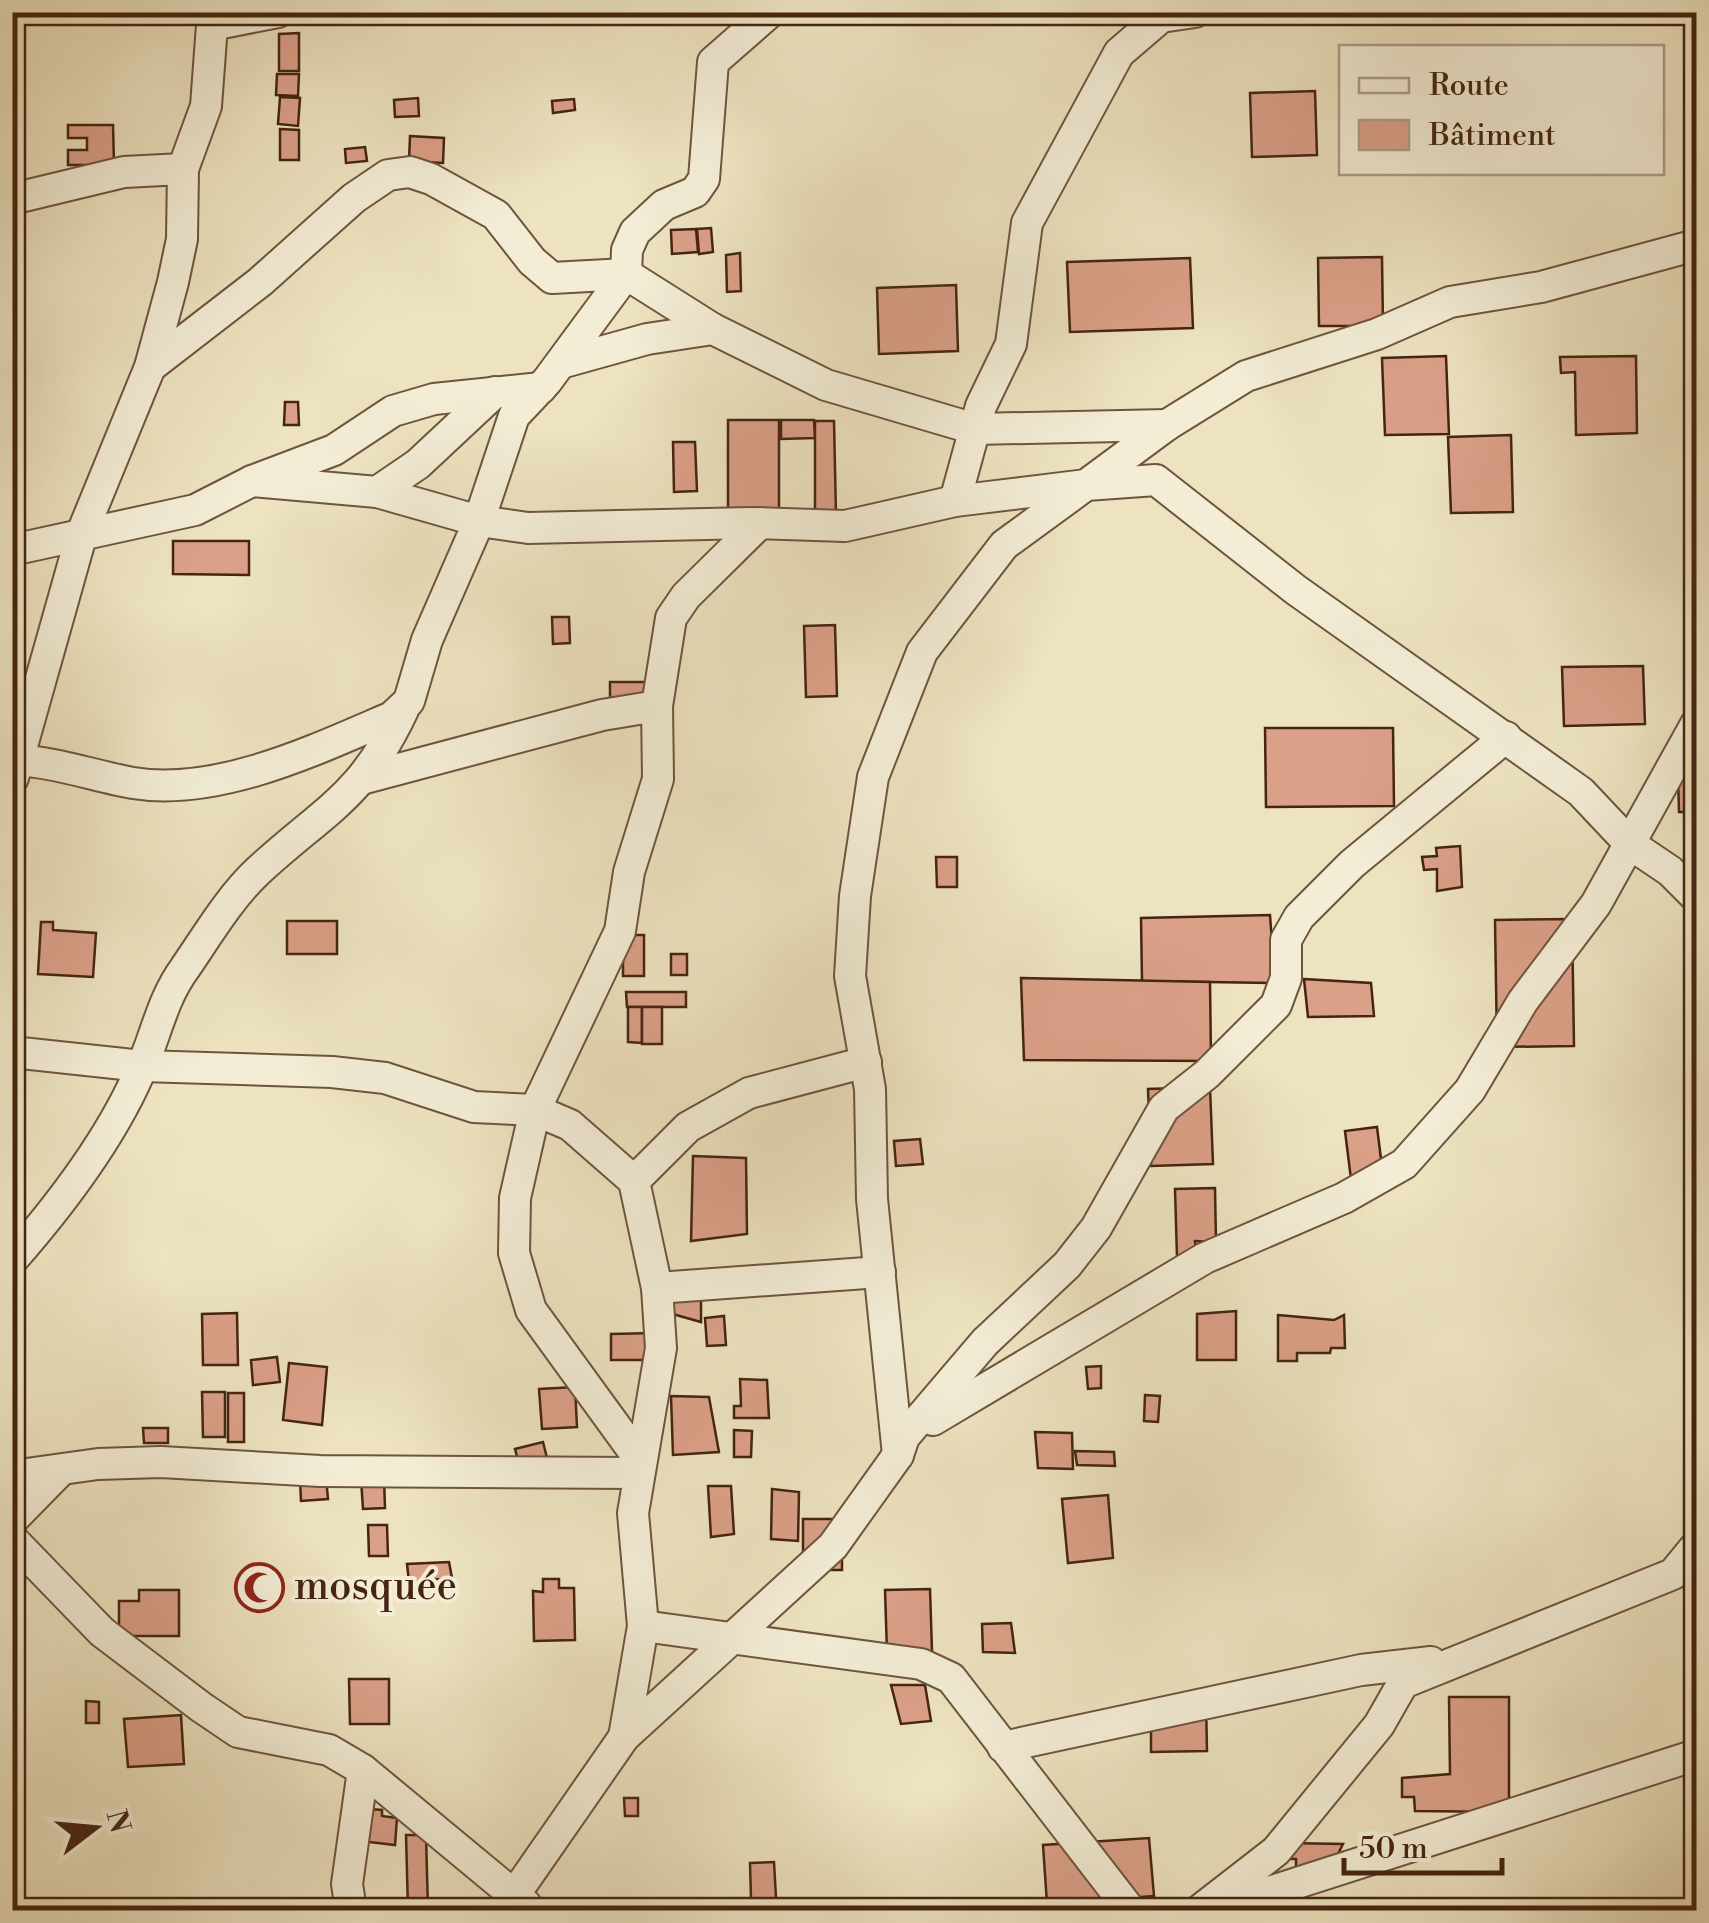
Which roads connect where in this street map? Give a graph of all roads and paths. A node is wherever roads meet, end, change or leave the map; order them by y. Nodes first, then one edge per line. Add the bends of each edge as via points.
1 (278, 12) edge
2 (770, 12) edge
3 (1195, 12) edge
4 (183, 169) junction
5 (12, 199) edge
6 (1696, 245) edge
7 (626, 274) junction
8 (713, 329) junction
9 (561, 363) junction
10 (150, 366) junction
11 (540, 388) junction
12 (495, 392) junction
13 (1167, 425) junction
14 (974, 429) junction
15 (252, 481) junction
16 (1086, 485) junction
17 (377, 492) junction
18 (955, 501) junction
19 (479, 521) junction
20 (760, 523) junction
21 (82, 533) junction
22 (12, 550) edge
23 (658, 706) junction
24 (403, 710) junction
25 (1696, 724) edge
26 (1506, 737) junction
27 (14, 766) edge
28 (365, 778) junction
29 (1630, 844) junction
30 (1696, 898) edge
31 (12, 1052) edge
32 (866, 1062) junction
33 (142, 1066) junction
34 (535, 1110) junction
35 (634, 1181) junction
36 (12, 1260) edge
37 (880, 1272) junction
38 (657, 1288) junction
39 (901, 1446) junction
40 (639, 1466) junction
41 (59, 1472) junction
42 (12, 1476) edge
43 (12, 1520) edge
44 (12, 1539) edge
45 (1696, 1546) edge
46 (643, 1626) junction
47 (737, 1637) junction
48 (1455, 1660) junction
49 (624, 1737) junction
50 (1003, 1747) junction
51 (1696, 1755) edge
52 (363, 1770) junction
53 (518, 1905) edge
54 (351, 1910) edge
55 (1130, 1910) edge
56 (1200, 1910) edge
57 (1211, 1910) edge

1 - 4 street via 212,25 206,106
2 - 7 street via 713,62 704,179 644,222 628,250
3 - 14 street via 1161,17 1119,53 1027,223 1011,344
4 - 5 street via 124,172
4 - 10 street via 182,239
6 - 13 street via 1541,287 1450,302 1378,334 1246,376
7 - 8 street
7 - 9 street
7 - 10 street via 552,278 496,215 431,179 410,172 388,175
8 - 9 street
8 - 14 street via 826,386
9 - 11 street
10 - 21 street
11 - 12 street
11 - 19 street via 514,416
12 - 15 street via 393,411 334,450
12 - 17 street via 418,464
13 - 14 street
13 - 16 street
14 - 18 street
15 - 17 street
15 - 21 street via 195,510
16 - 18 street
16 - 26 street via 1156,480 1296,590
16 - 32 street via 1004,546 922,652 894,717 866,814 850,942
17 - 19 street
18 - 20 street via 844,526
19 - 20 street via 528,528
19 - 24 street
20 - 23 street via 671,618
21 - 22 street
21 - 27 street
23 - 28 street via 602,714
23 - 34 street via 658,779 629,872 620,931
24 - 27 street via 293,760 228,776 136,783
24 - 28 street
25 - 29 street
26 - 29 street via 1581,792
26 - 39 street via 1298,917 1286,940 1286,978 1276,1005 1164,1108 1096,1228 1067,1265 985,1342
28 - 33 street via 256,872 181,973
29 - 30 street
29 - 39 street via 1470,1090 1404,1164 1100,1316
31 - 33 street
32 - 35 street via 749,1092 688,1127
32 - 37 street
33 - 34 street via 332,1072 385,1078 474,1107
33 - 36 street via 85,1167
34 - 35 street via 570,1125
34 - 40 street via 514,1198 514,1253 531,1310
35 - 38 street
37 - 38 street
37 - 39 street
38 - 40 street via 661,1348
39 - 47 street via 834,1546
40 - 41 street via 320,1471 161,1462
40 - 46 street via 633,1514
41 - 42 street
41 - 43 street
44 - 52 street via 102,1632 238,1732 329,1750
45 - 48 street via 1672,1574
46 - 47 street
46 - 49 street
47 - 49 street
47 - 50 street via 922,1664 951,1678
48 - 50 street via 1361,1670
48 - 56 street via 1403,1684 1379,1725 1276,1850
49 - 53 street
50 - 55 street
51 - 57 street
52 - 53 street
52 - 54 street via 346,1884

